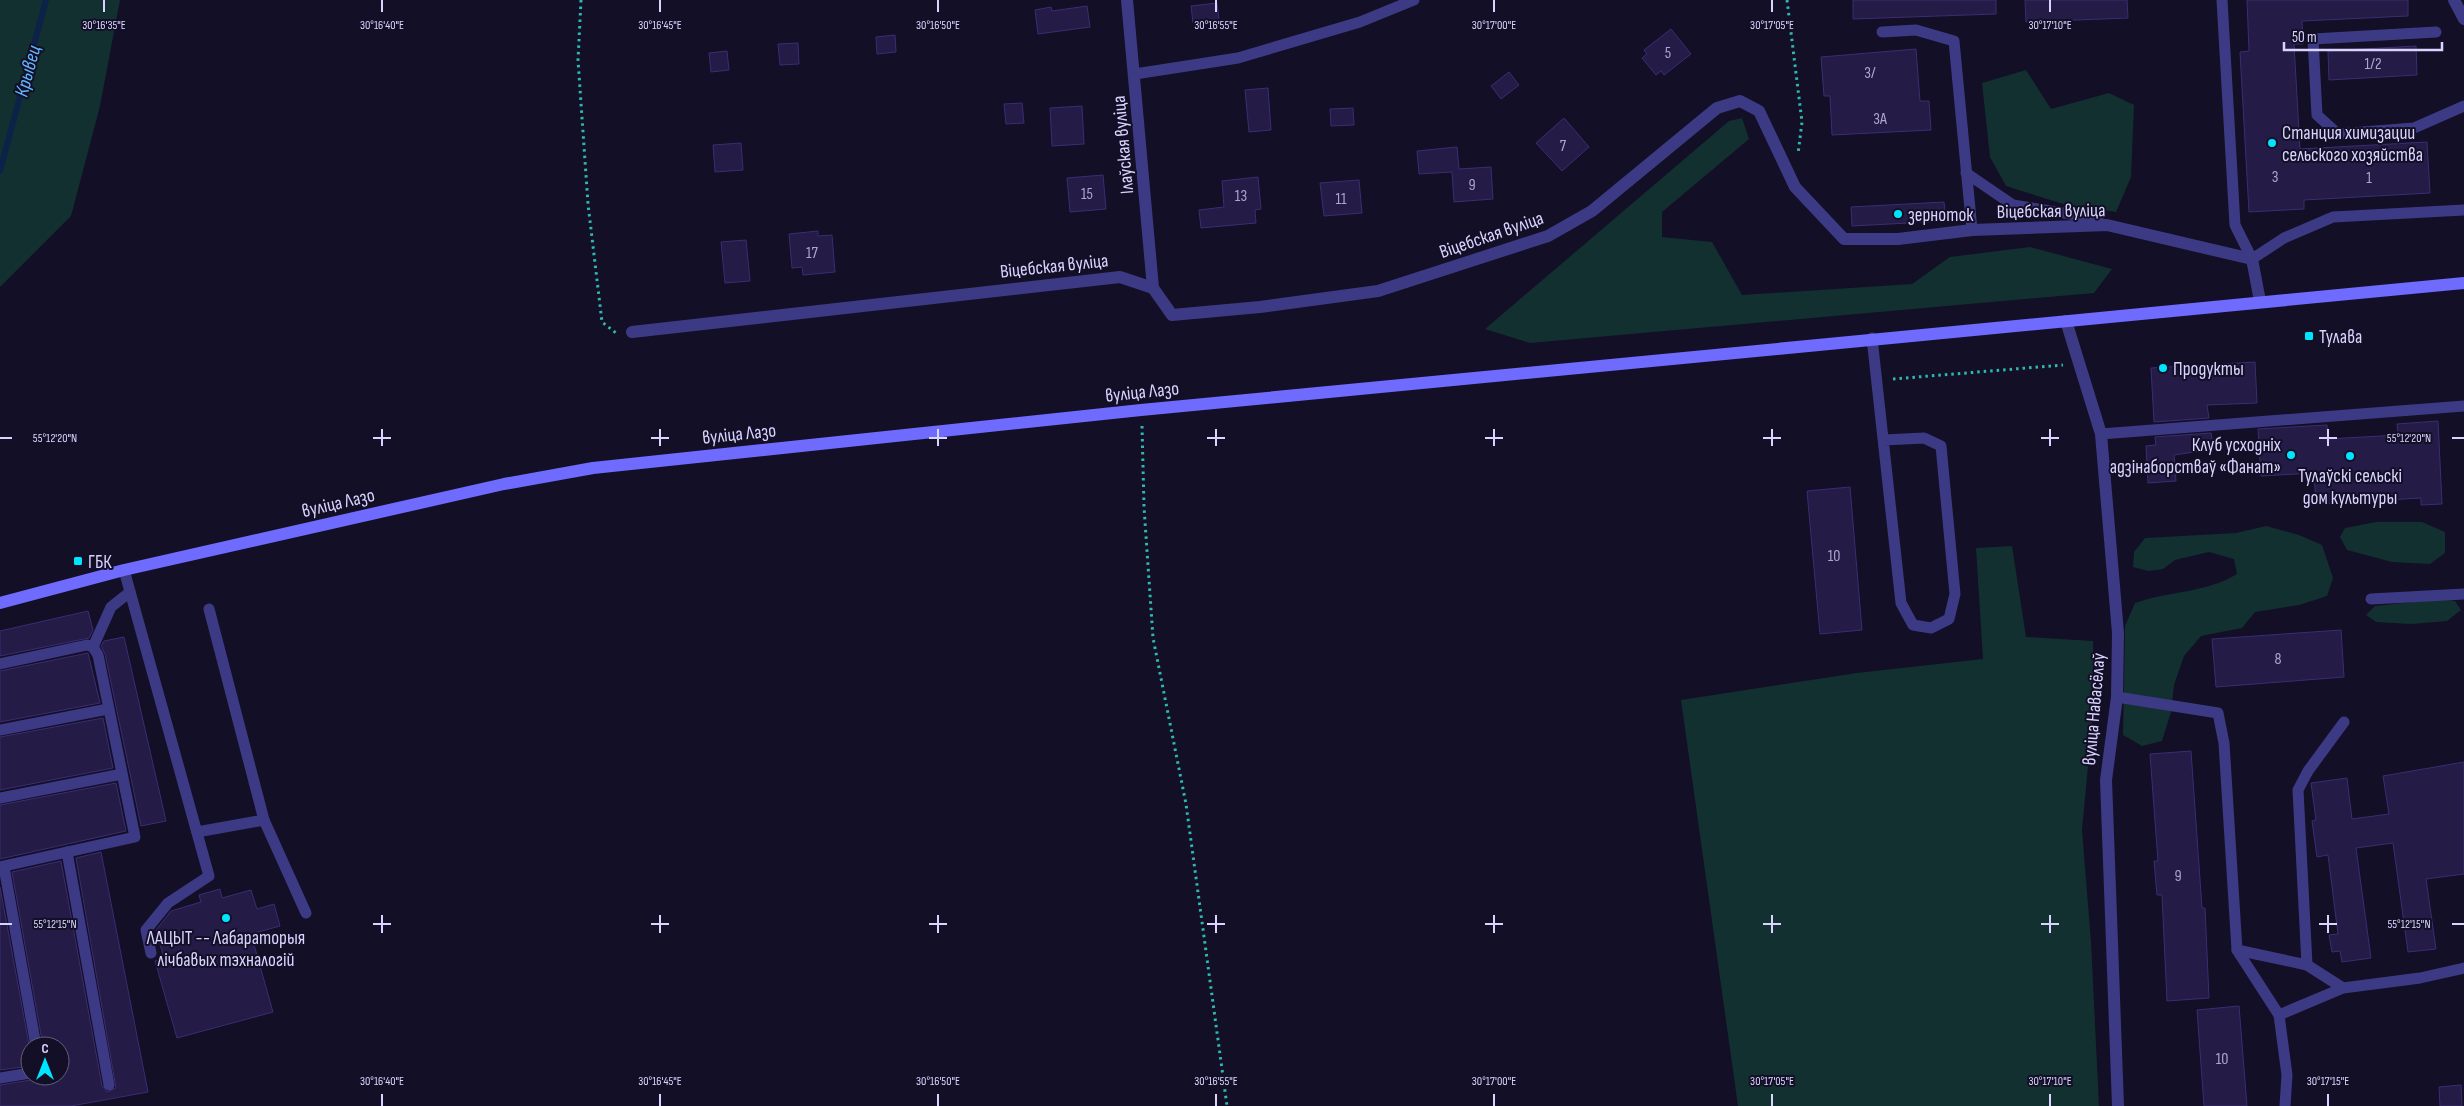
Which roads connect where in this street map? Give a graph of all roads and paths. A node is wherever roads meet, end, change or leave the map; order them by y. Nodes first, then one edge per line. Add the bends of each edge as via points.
1 (581, 0) edge
2 (1127, 0) edge
3 (1414, 0) edge
4 (1787, 0) edge
5 (2222, 0) edge
6 (2454, 0) edge
7 (2464, 19) edge
8 (1882, 32) dead end
9 (2436, 32) dead end
10 (1135, 74) junction
11 (2464, 106) edge
12 (1798, 159) dead end
13 (1966, 173) junction
14 (2464, 210) edge
15 (2107, 225) junction
16 (1972, 230) junction
17 (2252, 260) junction
18 (2464, 283) edge
19 (1153, 288) junction
20 (2260, 301) junction
21 (2066, 321) junction
22 (632, 332) joint
23 (1872, 338) junction
24 (2079, 363) junction
25 (1877, 380) junction
26 (2464, 406) edge
27 (1141, 410) junction
28 (2101, 434) junction
29 (1884, 440) junction
30 (124, 570) junction
31 (130, 592) junction
32 (2464, 594) edge
33 (2371, 599) dead end
34 (0, 603) edge
35 (209, 609) dead end
36 (93, 647) junction
37 (0, 664) edge
38 (2117, 697) junction
39 (108, 709) junction
40 (2344, 722) dead end
41 (0, 730) edge
42 (122, 774) junction
43 (0, 798) edge
44 (264, 820) junction
45 (196, 832) junction
46 (67, 852) junction
47 (2, 867) edge
48 (306, 913) dead end
49 (2237, 950) junction
50 (152, 953) dead end
51 (2307, 965) junction
52 (2464, 968) edge
53 (2343, 988) junction
54 (2279, 1015) junction
55 (34, 1036) edge
56 (20, 1075) edge
57 (0, 1078) edge
58 (110, 1085) dead end
59 (1227, 1106) edge
60 (2118, 1106) edge
61 (2285, 1106) edge

1 - 22 path via 578,60 588,204 602,322 614,333
2 - 10 street, Ілаўская вуліца
3 - 10 lane via 1360,22 1238,58
4 - 12 path via 1802,122
5 - 17 lane via 2235,225
6 - 7 street
8 - 13 lane via 1916,30 1954,41
9 - 11 lane via 2313,39 2317,115 2338,134 2414,128
10 - 19 street, Ілаўская вуліца
13 - 15 lane via 2013,204 2083,216
13 - 16 lane
14 - 17 lane via 2333,217 2284,238
15 - 16 street, Віцебская вуліца
15 - 17 street, Віцебская вуліца
16 - 19 street, Віцебская вуліца via 1898,239 1844,239 1795,187 1759,111 1740,101 1717,108 1592,211 1548,236 1378,291 1172,315
17 - 20 street
18 - 20 main road, вуліца Лазо
19 - 22 street, Віцебская вуліца via 1120,277
20 - 21 main road, вуліца Лазо
21 - 23 main road, вуліца Лазо
21 - 24 street, вуліца Навасёлаў
23 - 25 lane
23 - 27 main road, вуліца Лазо
24 - 25 path
24 - 28 street, вуліца Навасёлаў
25 - 29 lane
26 - 28 lane
27 - 30 main road, вуліца Лазо via 593,468 504,484
27 - 59 path via 1153,638 1186,804
28 - 38 street, вуліца Навасёлаў via 2118,633
29 - 29 lane via 1901,603 1913,625 1931,628 1949,619 1955,594 1941,446 1924,438
30 - 31 lane
30 - 34 main road, вуліца Лазо
31 - 36 lane via 112,607
31 - 45 lane
32 - 33 lane
35 - 44 lane
36 - 37 lane via 87,645
36 - 39 lane via 98,655
38 - 49 lane via 2218,713 2224,743
38 - 60 street, вуліца Навасёлаў via 2106,780
39 - 41 lane
39 - 42 lane
40 - 51 lane via 2298,790
42 - 43 lane
42 - 46 lane via 135,836
44 - 45 lane
44 - 48 lane
45 - 50 lane via 208,876 168,903 146,930
46 - 47 lane
46 - 58 lane
47 - 55 lane
49 - 51 lane
49 - 54 lane
51 - 53 lane
52 - 53 lane via 2420,978
53 - 54 lane
54 - 61 lane via 2287,1074
56 - 57 lane

